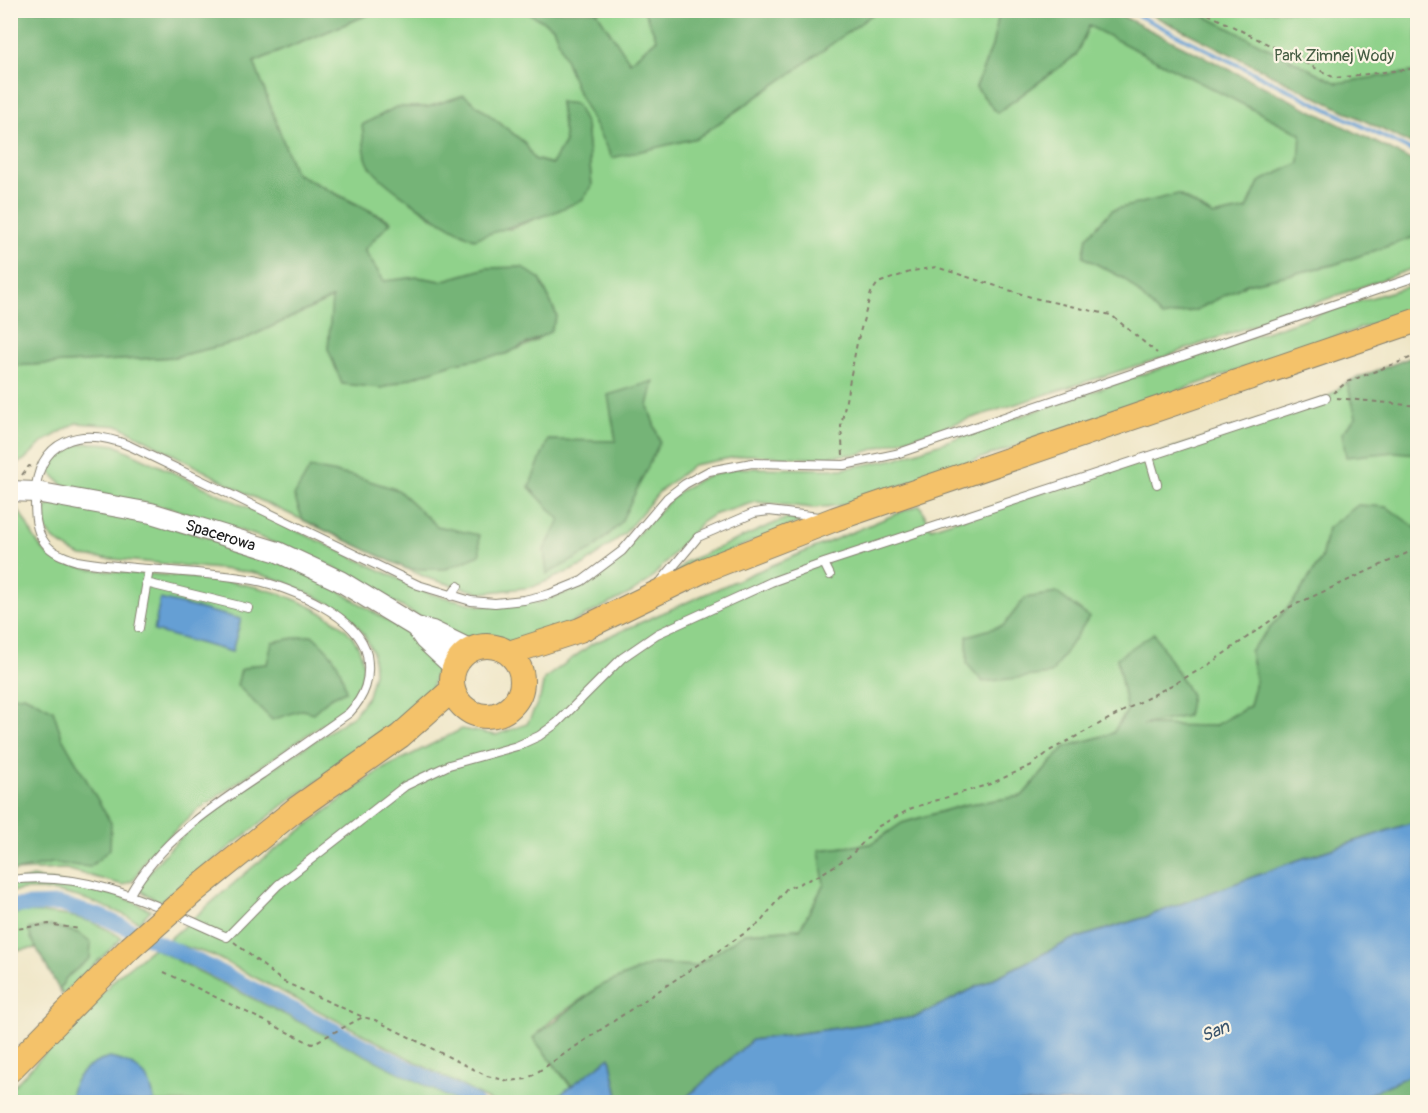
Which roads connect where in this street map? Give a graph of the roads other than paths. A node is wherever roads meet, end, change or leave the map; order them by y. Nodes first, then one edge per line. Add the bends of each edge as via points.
1 (1418, 276) edge
2 (1418, 320) edge
3 (1326, 398) road end
4 (1149, 456) junction
5 (14, 484) edge
6 (1157, 484) dead end
7 (36, 492) junction
8 (856, 511) junction
9 (824, 563) junction
10 (149, 569) junction
11 (830, 575) dead end
12 (147, 583) junction
13 (458, 586) dead end
14 (451, 596) junction
15 (629, 605) junction
16 (248, 608) dead end
17 (416, 627) junction
18 (139, 628) dead end
19 (580, 630) junction
20 (471, 650) junction
21 (509, 653) junction
22 (522, 675) junction
23 (458, 688) junction
24 (10, 880) edge
25 (130, 894) junction
26 (18, 1062) edge

1 - 14 lane via 927,445 870,461 844,465 752,463 709,471 667,498 622,551 582,581 524,600 495,603
2 - 8 main road
3 - 4 lane
4 - 6 lane
4 - 9 lane
5 - 7 street, Spacerowa
7 - 10 lane via 38,532 60,555 94,564
7 - 14 lane via 39,471 57,447 88,435 108,437 418,585
7 - 17 street, Spacerowa via 151,513 278,552 340,581
8 - 15 main road via 737,556
8 - 15 lane via 827,517 761,512 713,530 698,537 655,588
9 - 11 lane
9 - 25 lane via 771,582 657,634 622,658 539,736 449,765 405,786 278,885 227,937
10 - 12 lane
10 - 25 lane via 255,580 299,594 347,622 360,636 369,665 368,684 349,713 178,834 143,871
12 - 16 lane
12 - 18 lane
13 - 14 lane
15 - 19 main road
17 - 20 street, Spacerowa
17 - 23 street, Spacerowa
19 - 21 main road
19 - 22 main road
20 - 21 main road via 491,646
20 - 23 main road via 460,659
21 - 22 main road
22 - 23 main road via 519,696 505,712 484,716
23 - 26 main road, bridge via 193,892 130,948
24 - 25 lane via 41,876 86,882

